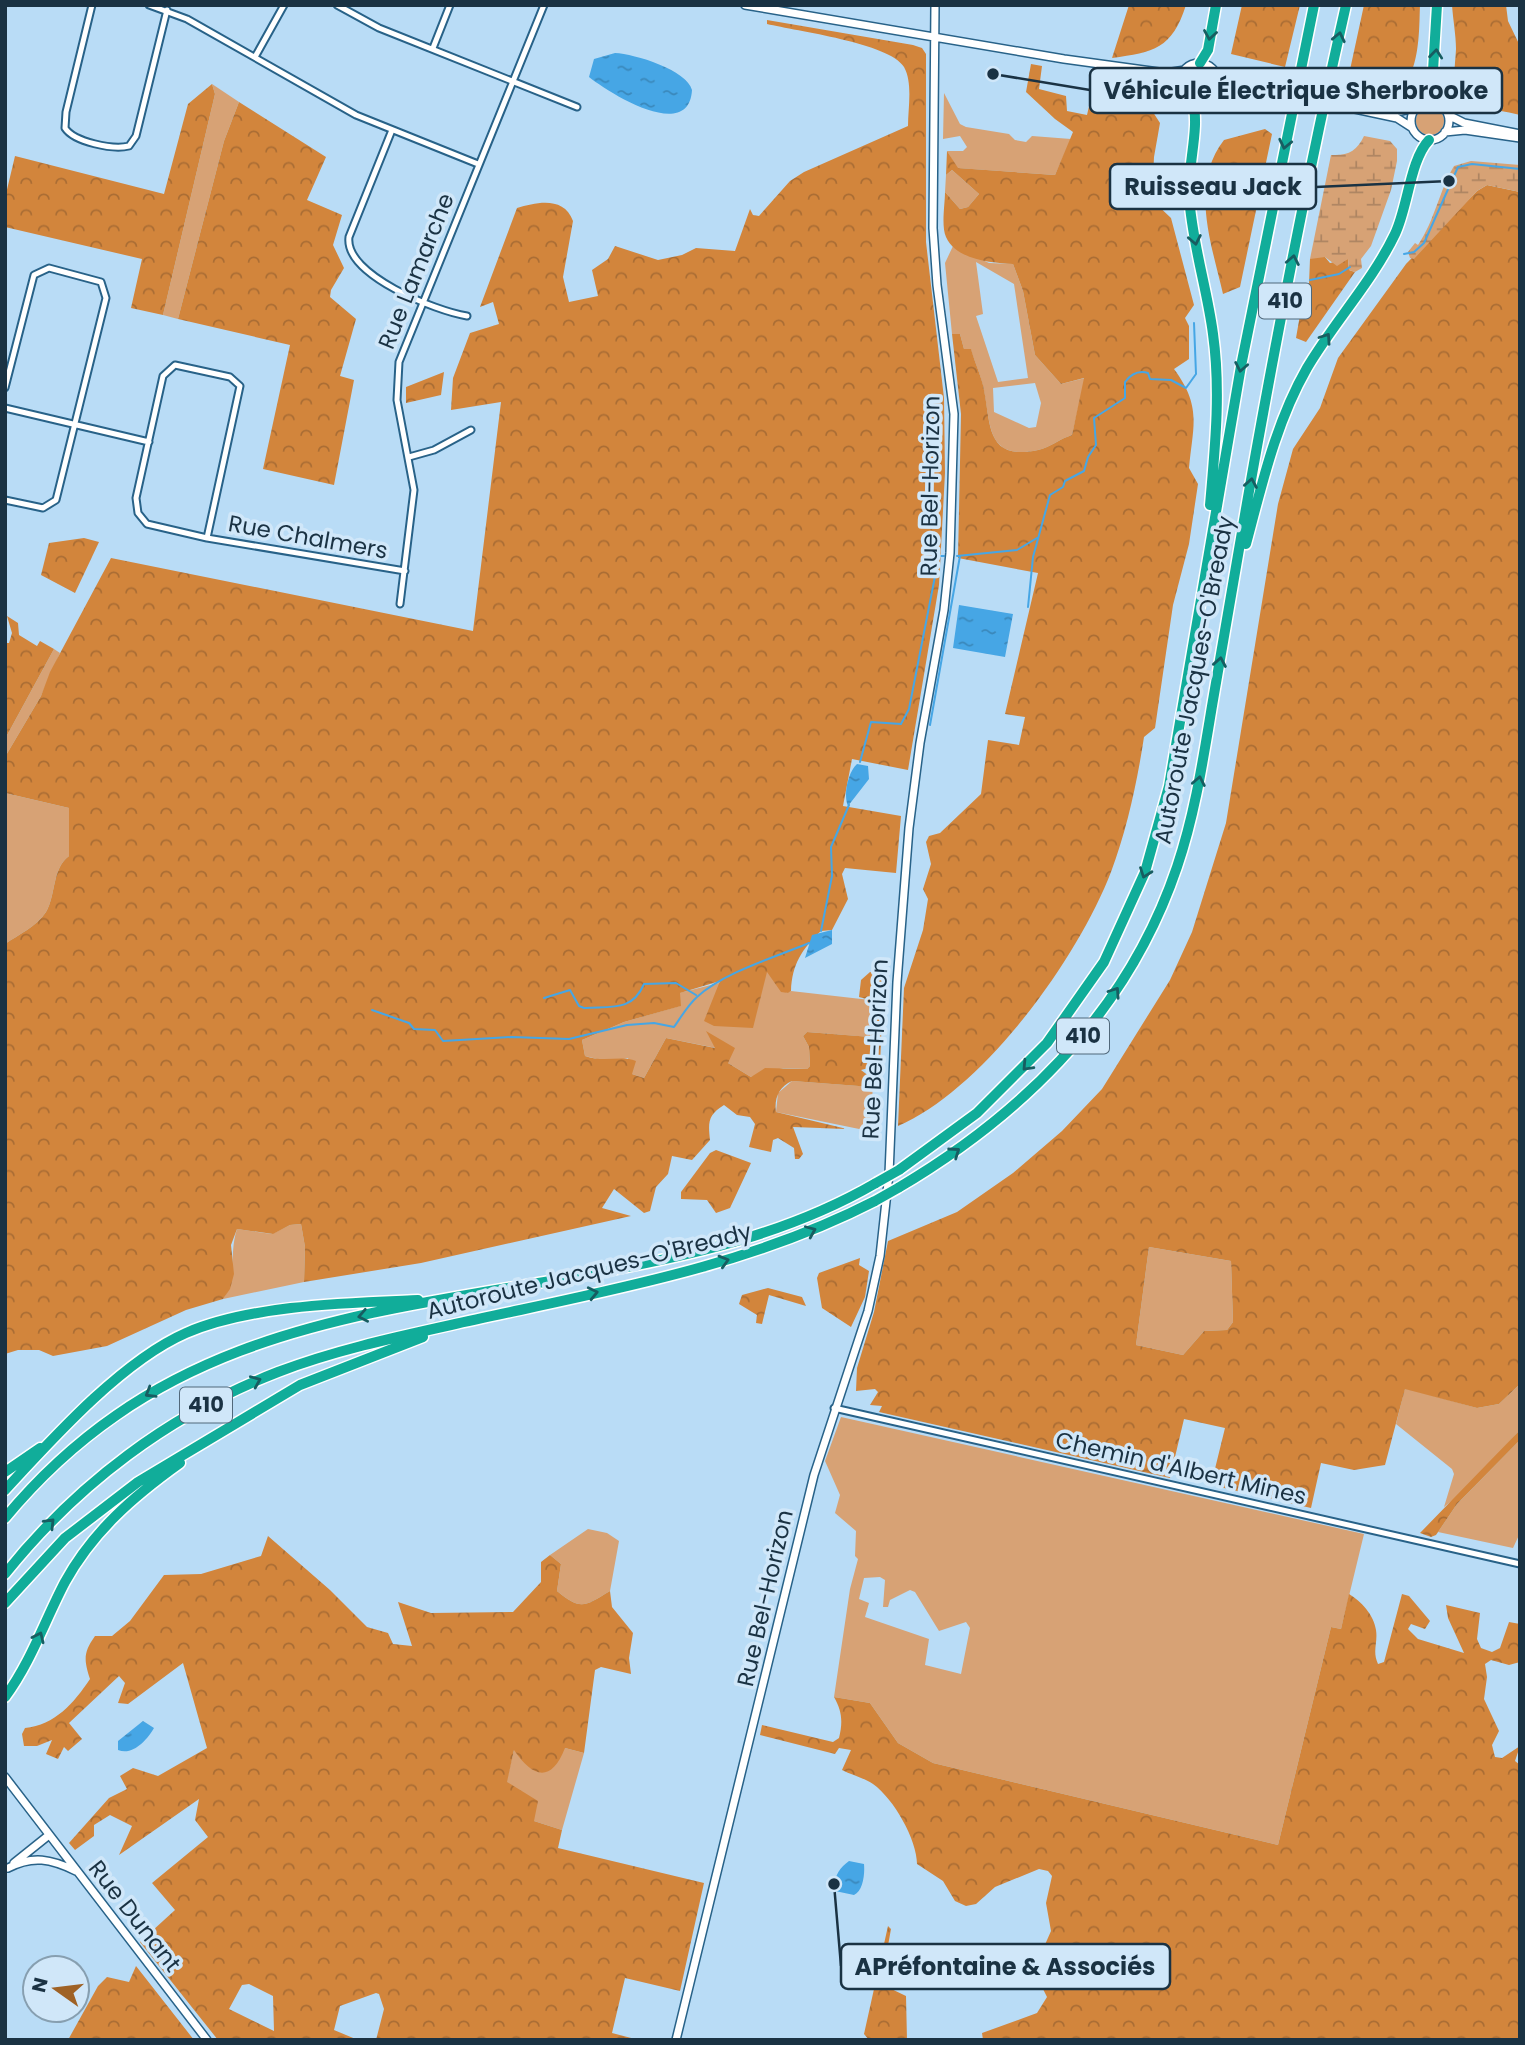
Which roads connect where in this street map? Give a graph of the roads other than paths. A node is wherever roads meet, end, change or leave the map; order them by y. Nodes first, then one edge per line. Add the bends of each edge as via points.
1 (92, 5) edge
2 (149, 5) edge
3 (284, 5) edge
4 (337, 5) edge
5 (450, 5) edge
6 (544, 5) edge
7 (745, 5) edge
8 (935, 5) edge
9 (1216, 5) edge
10 (1314, 5) edge
11 (1346, 5) edge
12 (1437, 5) edge
13 (167, 10) junction
14 (935, 38) junction
15 (433, 48) junction
16 (255, 57) junction
17 (1064, 60) junction
18 (1200, 63) junction
19 (1185, 70) junction
20 (1217, 76) junction
21 (512, 80) junction
22 (1181, 87) junction
23 (1261, 92) junction
24 (1215, 93) junction
25 (1192, 100) junction
26 (1436, 103) junction
27 (577, 107) dead end
28 (1415, 108) junction
29 (1361, 109) junction
30 (1448, 115) junction
31 (1412, 127) junction
32 (392, 130) junction
33 (1445, 133) junction
34 (1520, 136) edge
35 (1429, 140) junction
36 (478, 164) junction
37 (422, 301) junction
38 (467, 316) dead end
39 (5, 387) edge
40 (5, 408) edge
41 (75, 425) junction
42 (471, 430) dead end
43 (149, 442) junction
44 (409, 457) junction
45 (5, 500) edge
46 (207, 538) junction
47 (405, 571) junction
48 (1204, 572) junction
49 (1231, 599) junction
50 (400, 604) dead end
51 (454, 1299) junction
52 (456, 1324) junction
53 (834, 1408) junction
54 (233, 1424) junction
55 (63, 1431) junction
56 (5, 1472) edge
57 (5, 1490) edge
58 (5, 1518) edge
59 (1520, 1564) edge
60 (5, 1574) edge
61 (5, 1603) edge
62 (5, 1697) edge
63 (5, 1771) edge
64 (5, 1777) edge
65 (34, 1815) junction
66 (49, 1835) junction
67 (7, 1870) edge
68 (76, 1871) junction
69 (207, 2040) edge
70 (676, 2040) edge

1 - 13 street via 65,128 75,137 120,148 129,146 136,136
2 - 13 street
3 - 16 street
4 - 15 street via 370,24
5 - 15 street
6 - 21 street, Rue Lamarche
7 - 14 street
8 - 14 street, Rue Bel-Horizon
9 -> 18 highway via 1208,50
10 -> 48 highway, Autoroute Jacques-O'Bready / 410 via 1266,234
49 -> 11 highway, Autoroute Jacques-O'Bready / 410 via 1279,329
26 -> 12 highway via 1432,87
13 - 16 street
14 - 17 street
14 - 53 street, Rue Bel-Horizon via 934,260 954,414 949,566 909,828 880,1256 868,1311
15 - 21 street
16 - 32 street
17 - 19 street via 1167,73
17 - 22 street via 1162,79
18 - 19 street
18 - 20 street via 1210,66
19 - 22 street
20 - 23 street
20 - 24 street
21 - 27 street
21 - 36 street, Rue Lamarche
22 - 25 street
23 - 24 street
23 - 29 street, bridge
24 - 25 street via 1203,101
25 -> 48 highway via 1190,211 1212,320 1217,386
26 - 28 street
26 - 30 street
28 - 29 street
28 - 31 street
29 - 31 street
30 - 33 street
30 - 34 street
31 - 35 street via 1419,137
32 - 36 street
32 - 37 street via 351,231 349,249 359,265
33 - 34 street via 1463,130
33 - 35 street
49 -> 35 highway via 1290,402 1390,243 1421,151
36 - 37 street, Rue Lamarche
37 - 38 street
37 - 44 street, Rue Lamarche via 401,353 396,381
39 - 41 street via 34,275 49,268 101,282 106,298
40 - 41 street
41 - 43 street
41 - 45 street via 53,504 39,508
42 - 44 street
43 - 46 street, Rue Chalmers via 137,490 138,513 152,526
43 - 46 street, Rue Chalmers via 163,376 171,366 238,381 240,390
44 - 47 street, Rue Lamarche via 413,501
46 - 47 street, Rue Chalmers
47 - 50 street, Rue Lamarche
48 -> 51 highway, Autoroute Jacques-O'Bready / 410, bridge via 1164,808 1145,873 1115,941 1077,1004 1022,1071 967,1121 899,1170 794,1223 724,1246
52 -> 49 highway, Autoroute Jacques-O'Bready / 410, bridge via 722,1262 788,1240 898,1188 972,1140 1038,1085 1094,1022 1135,960 1167,892 1189,828
51 - 55 highway via 371,1302 206,1325 139,1360
51 -> 58 highway, Autoroute Jacques-O'Bready / 410 via 303,1328 195,1368 93,1432 46,1473
52 - 54 highway via 323,1375
60 -> 52 highway, Autoroute Jacques-O'Bready / 410 via 51,1522 106,1472 208,1404 311,1360
53 - 59 street, Chemin d'Albert Mines
53 - 70 street, Rue Bel-Horizon
54 - 61 highway via 98,1511 50,1552
62 -> 54 highway via 65,1582 99,1531 139,1493
55 - 56 highway
55 - 57 highway
63 - 65 street, Rue Dunant
64 - 65 street, Rue Dunant
65 - 66 street, Rue Dunant
66 - 67 street
66 - 68 street, Rue Dunant
67 - 68 street via 27,1860 42,1859
68 - 69 street, Rue Dunant

